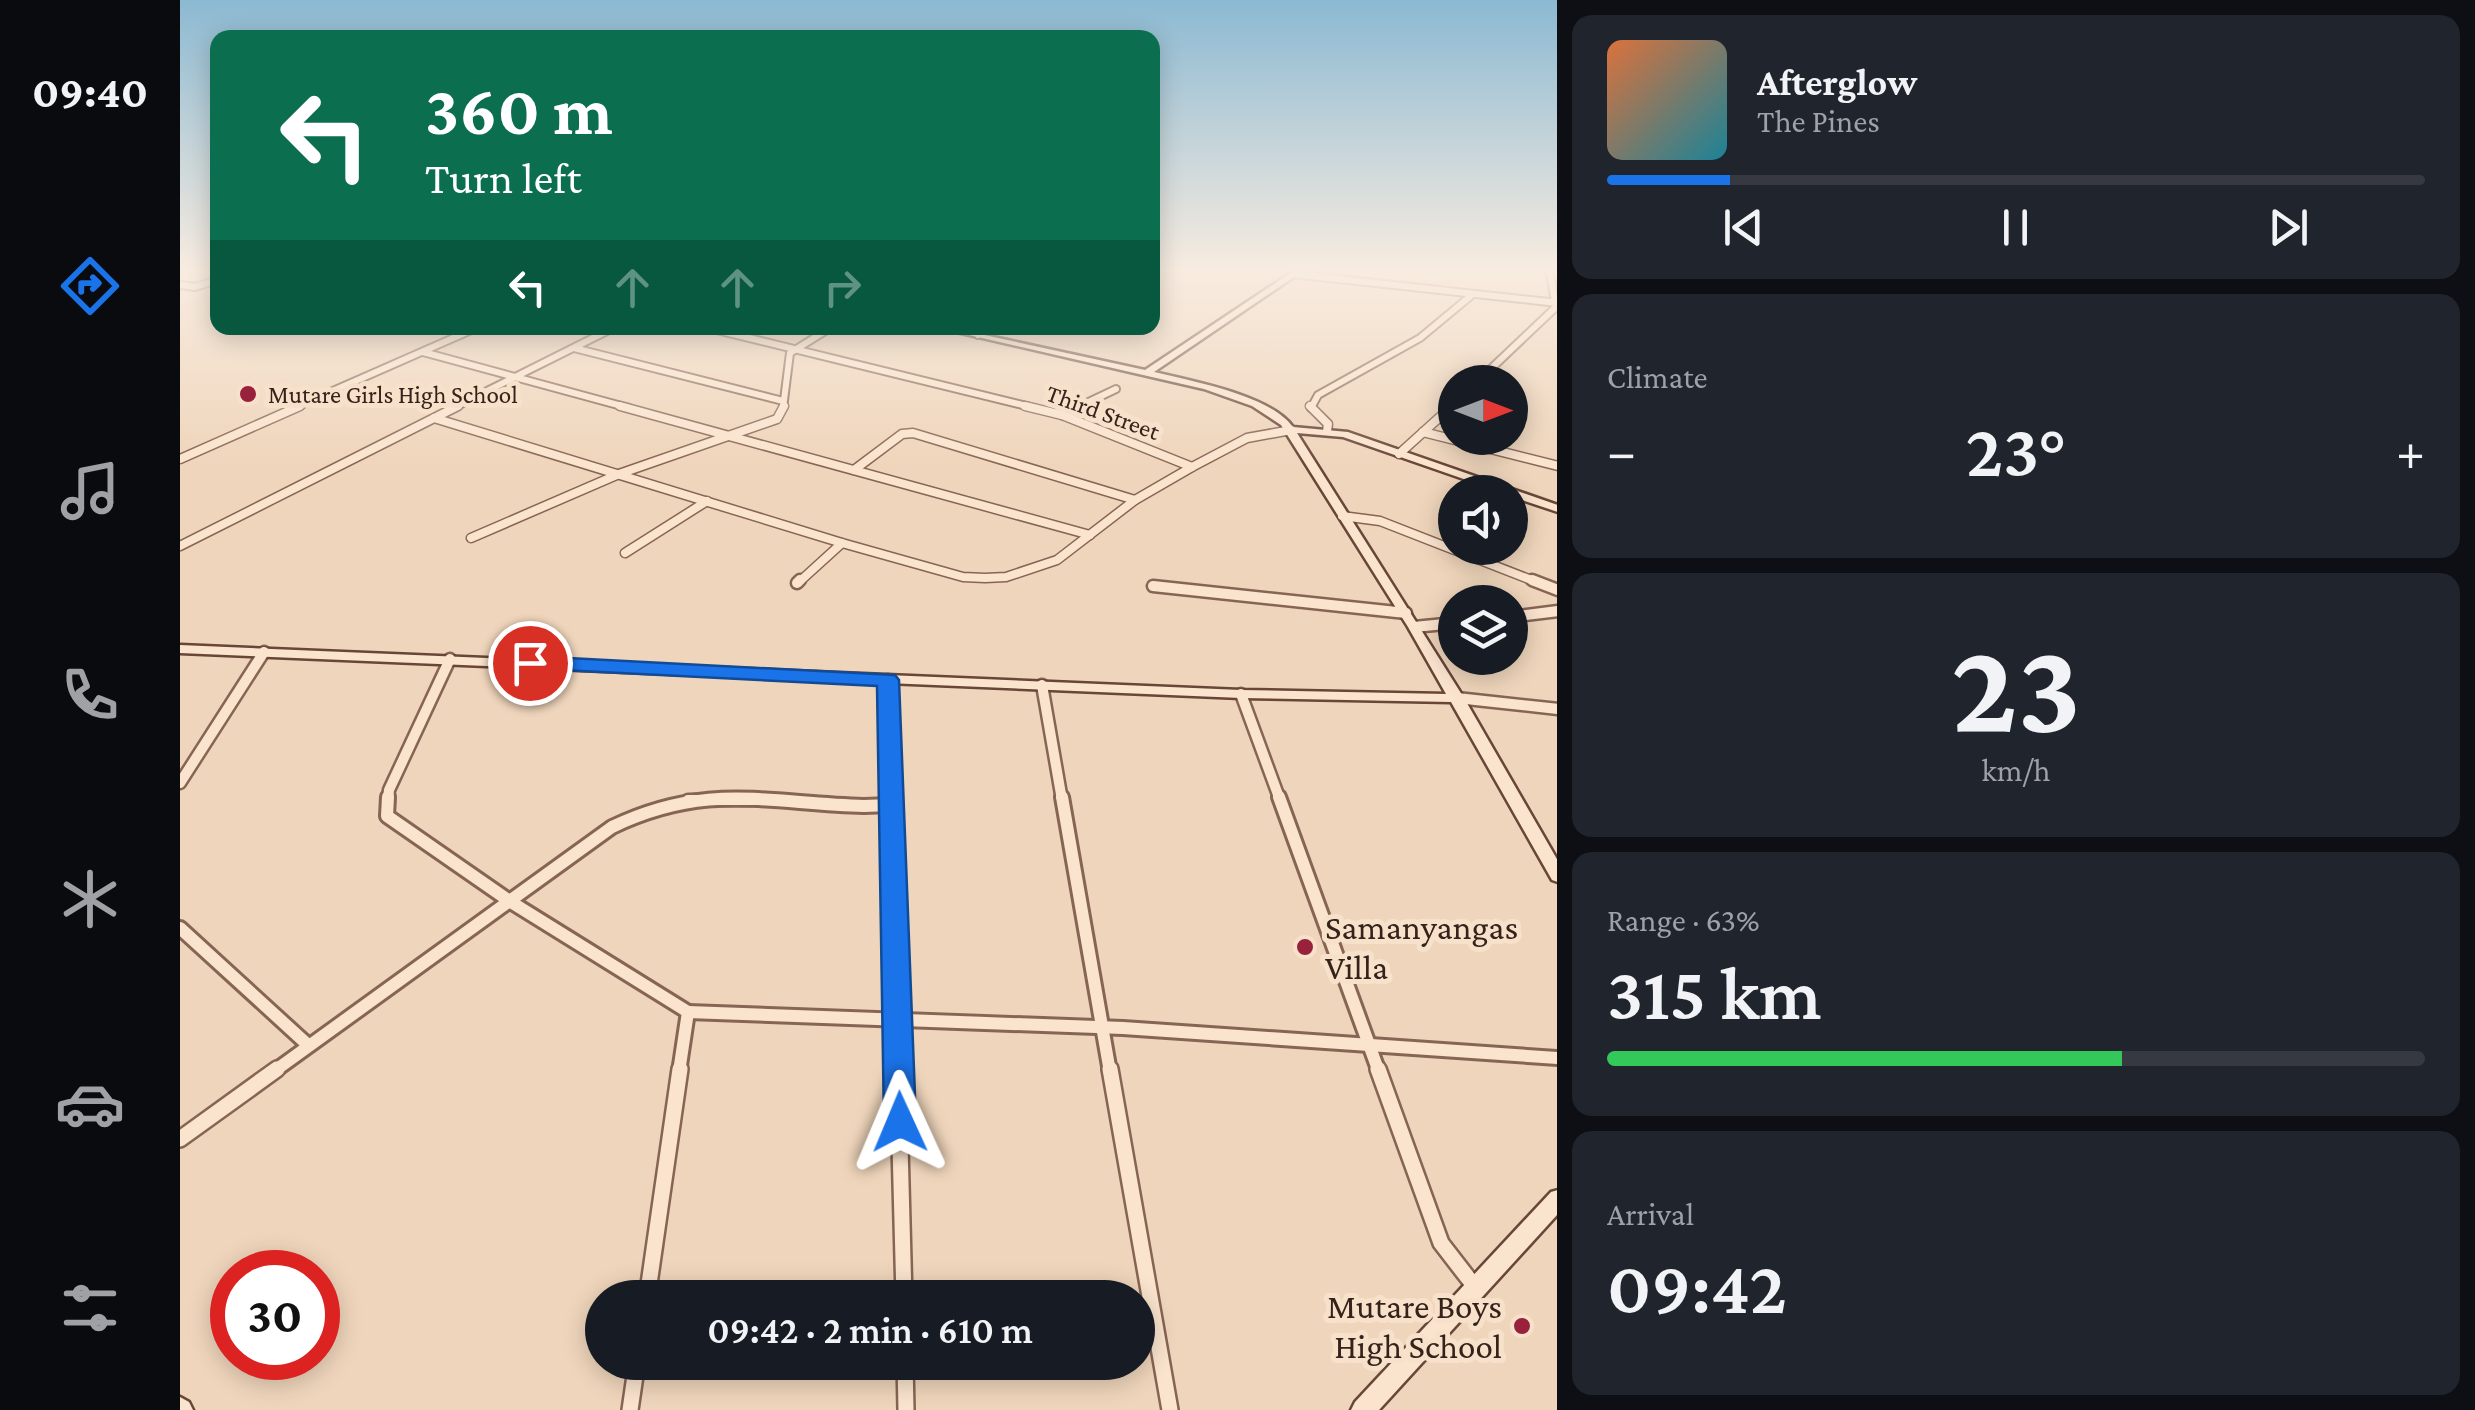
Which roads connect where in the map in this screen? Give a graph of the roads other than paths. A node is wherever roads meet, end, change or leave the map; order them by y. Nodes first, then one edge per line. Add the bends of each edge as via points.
1 (1205, 334) edge
2 (1426, 334) edge
3 (1530, 334) edge
4 (461, 335) edge
5 (599, 335) edge
6 (738, 335) edge
7 (818, 335) edge
8 (978, 335) edge
9 (574, 348) junction
10 (795, 348) junction
11 (423, 352) junction
12 (1172, 356) junction
13 (1107, 362) junction
14 (1496, 365) edge
15 (1147, 373) junction
16 (514, 378) junction
17 (1116, 389) dead end
18 (784, 401) junction
19 (1062, 416) junction
20 (434, 418) junction
21 (1438, 418) edge
22 (1291, 430) junction
23 (1327, 431) junction
24 (1423, 432) junction
25 (728, 436) junction
26 (1399, 454) junction
27 (180, 459) edge
28 (1557, 466) edge
29 (1192, 467) junction
30 (854, 470) junction
31 (618, 474) junction
32 (1135, 500) junction
33 (707, 501) junction
34 (1557, 509) edge
35 (1342, 516) junction
36 (1090, 535) junction
37 (471, 538) dead end
38 (842, 543) junction
39 (180, 546) edge
40 (625, 553) dead end
41 (797, 583) dead end
42 (1154, 586) dead end
43 (1557, 590) edge
44 (1557, 611) edge
45 (1406, 613) junction
46 (1528, 615) edge
47 (1438, 625) edge
48 (1414, 627) junction
49 (180, 649) edge
50 (264, 652) junction
51 (450, 659) junction
52 (888, 680) junction
53 (1042, 686) junction
54 (1241, 694) junction
55 (1457, 698) junction
56 (1557, 709) edge
57 (180, 783) edge
58 (890, 805) junction
59 (1557, 874) edge
60 (511, 902) junction
61 (180, 928) edge
62 (688, 1012) junction
63 (897, 1017) junction
64 (1101, 1030) junction
65 (1365, 1041) junction
66 (308, 1045) junction
67 (1557, 1058) edge
68 (180, 1139) edge
69 (1557, 1201) edge
70 (649, 1280) edge
71 (904, 1280) edge
72 (1474, 1287) junction
73 (634, 1380) edge
74 (905, 1380) edge
75 (630, 1410) edge
76 (906, 1410) edge
77 (1170, 1410) edge
78 (1363, 1410) edge

1 - 12 street
2 - 23 street via 1318,395 1309,407
3 - 14 street
4 - 11 street
5 - 9 street
6 - 10 street, Third Street
7 - 10 street
8 - 13 street
9 - 16 street
9 - 18 street
10 - 18 street
10 - 19 street, Third Street
11 - 16 street
11 - 27 street
12 - 13 street
12 - 15 street
13 - 15 street
15 - 22 street via 1255,404
16 - 20 street
16 - 25 street
17 - 19 street
18 - 25 street via 777,418
19 - 29 street, Third Street
20 - 31 street
20 - 39 street
21 - 24 street
22 - 23 street
22 - 29 street via 1248,438
22 - 35 street
23 - 26 street
24 - 26 street
24 - 28 street
25 - 30 street
25 - 31 street
26 - 34 street
29 - 32 street
30 - 32 street via 912,433
30 - 36 street
31 - 33 street
31 - 37 street
32 - 36 street
33 - 38 street
33 - 40 street
35 - 43 street via 1375,519
35 - 45 street
36 - 38 street via 1057,560 985,578
38 - 41 street
42 - 45 street
44 - 46 street
45 - 48 street
47 - 48 street
48 - 55 street
49 - 50 street
50 - 51 street
50 - 57 street
51 - 52 street
51 - 60 street via 389,790 387,816
52 - 53 street
52 - 58 street
53 - 54 street
53 - 64 street
54 - 55 street
54 - 65 street
55 - 56 street
55 - 59 street
58 - 60 street via 672,802 612,827
58 - 63 street
60 - 62 street
60 - 66 street
61 - 66 street
62 - 63 street
62 - 70 street
63 - 64 street
63 - 71 street
64 - 65 street
64 - 77 street
65 - 67 street
65 - 72 street via 1441,1243
66 - 68 street
69 - 72 street
72 - 78 street
73 - 75 street
74 - 76 street

